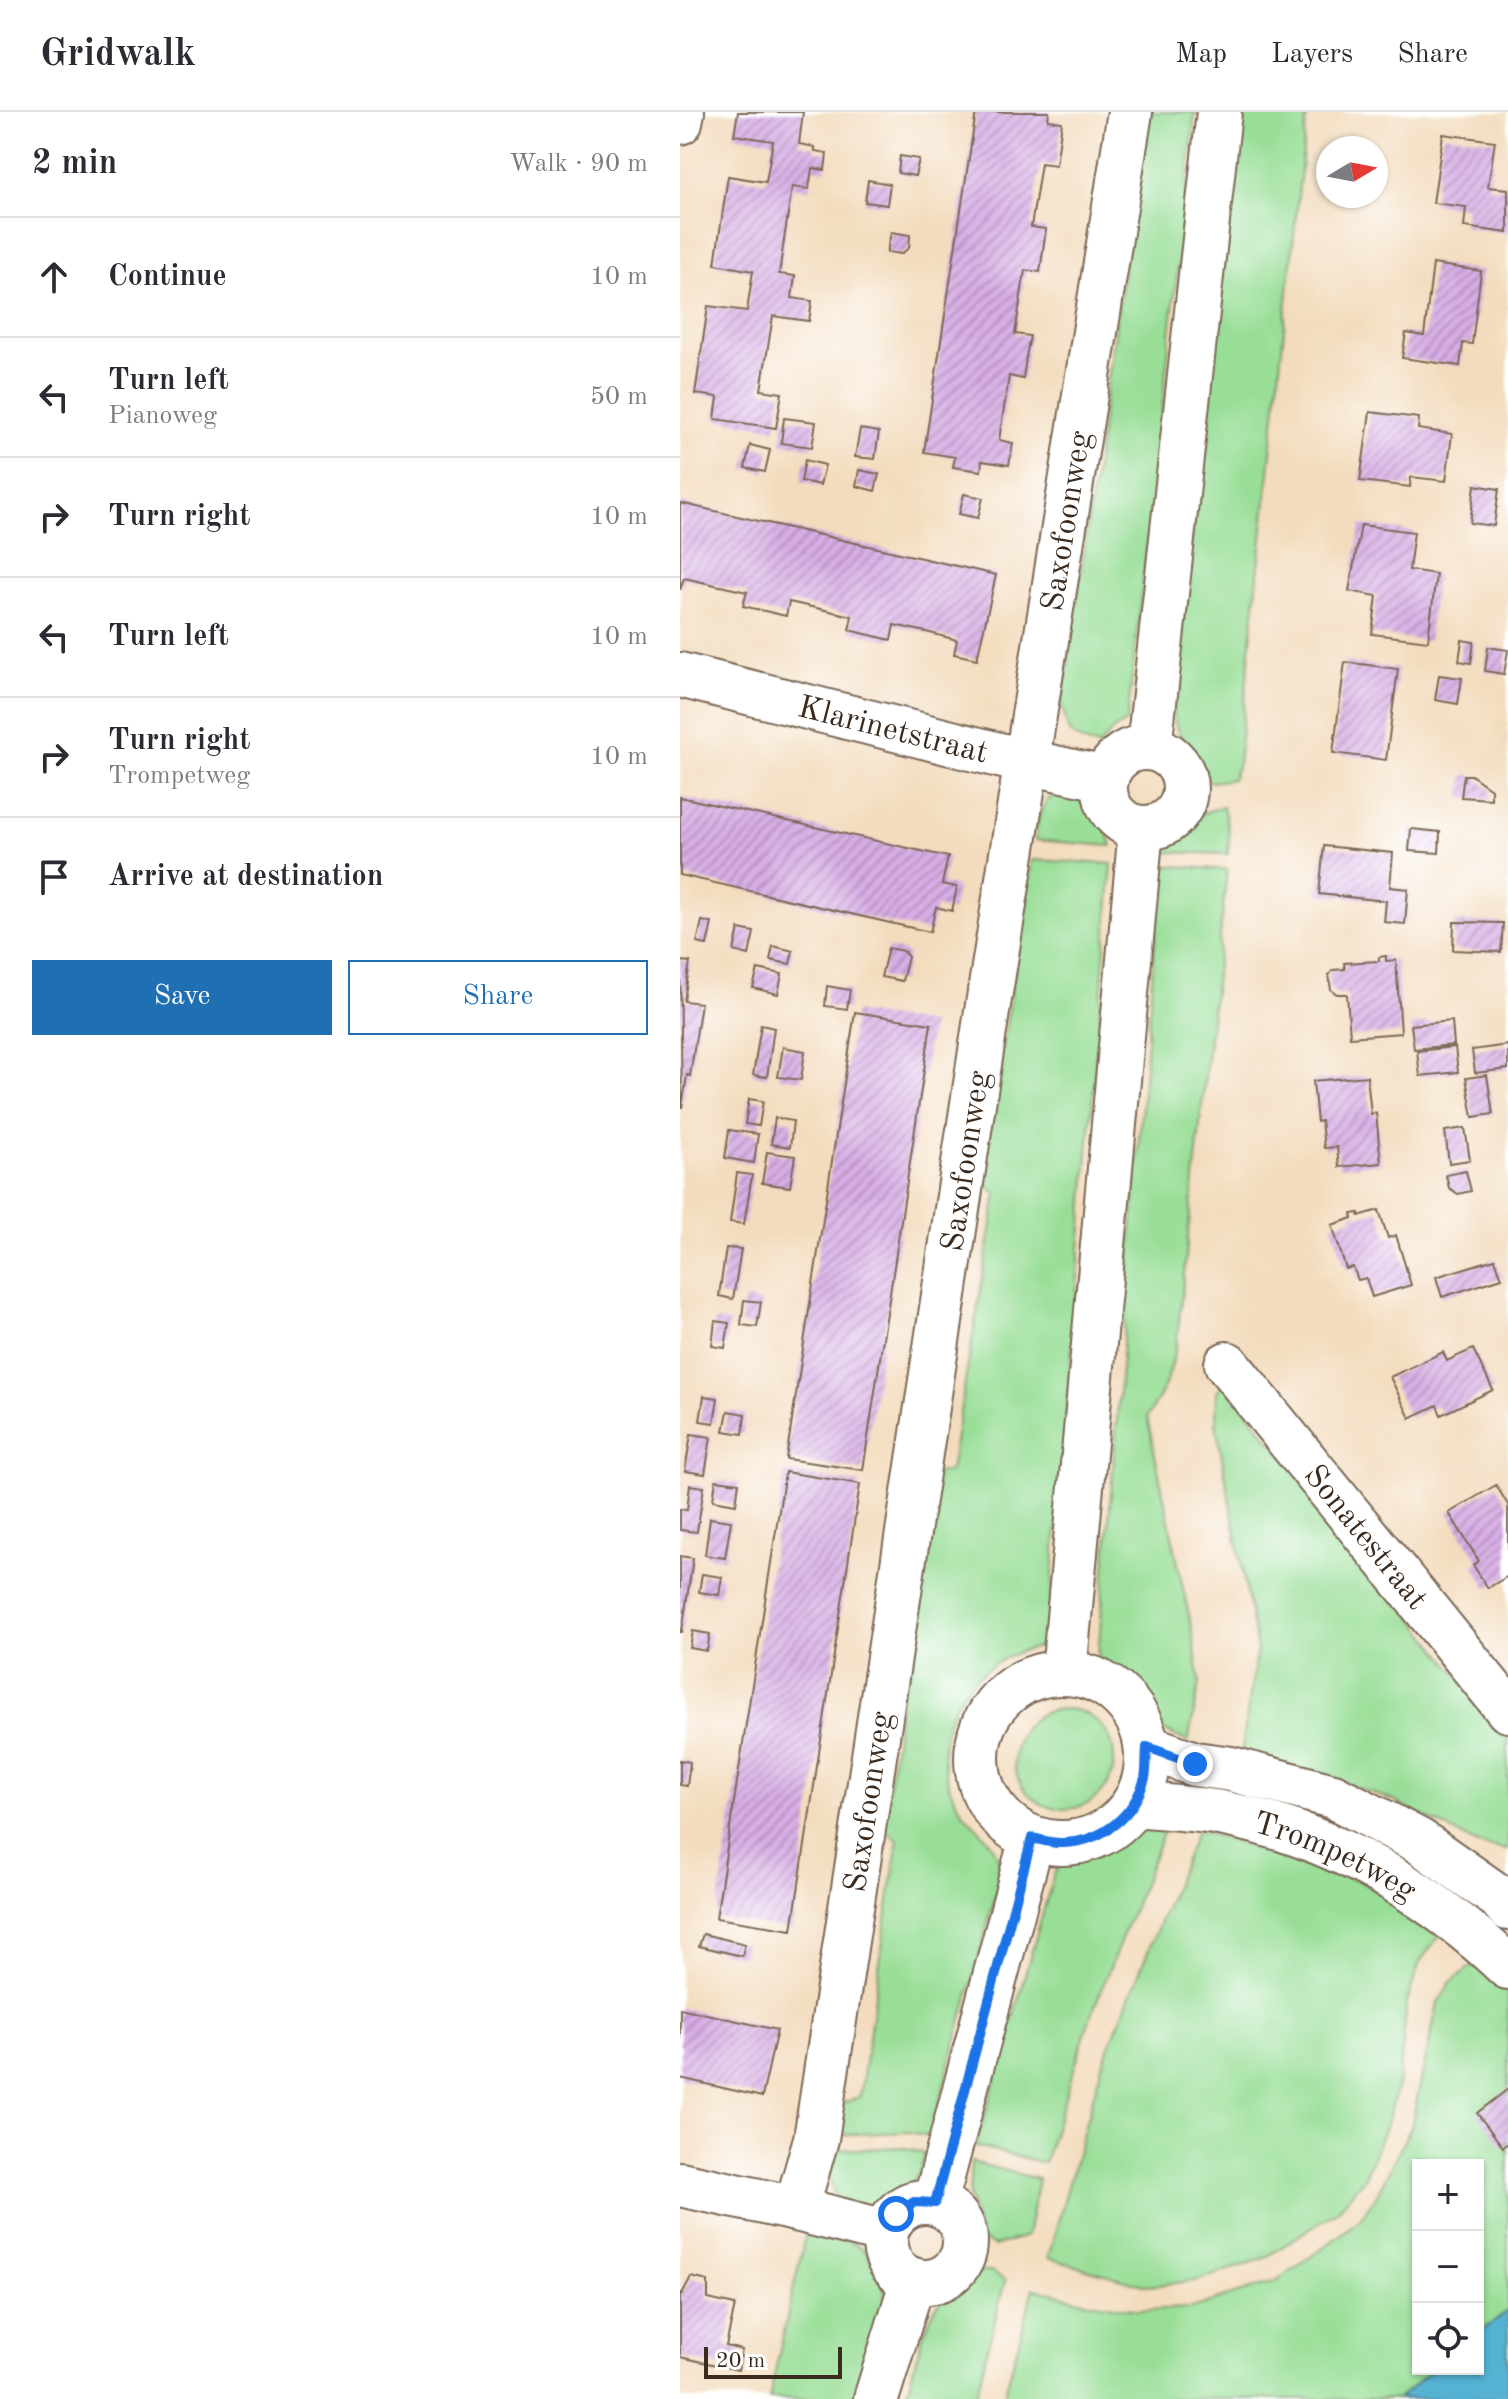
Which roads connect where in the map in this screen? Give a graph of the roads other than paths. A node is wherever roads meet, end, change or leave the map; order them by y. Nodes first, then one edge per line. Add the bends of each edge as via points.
1 (682, 112) edge
2 (1130, 112) edge
3 (1219, 112) edge
4 (680, 122) edge
5 (680, 675) edge
6 (1149, 748) junction
7 (1027, 762) junction
8 (1106, 779) junction
9 (1141, 828) junction
10 (1227, 1364) dead end
11 (1064, 1673) junction
12 (1508, 1710) edge
13 (1147, 1747) junction
14 (1134, 1804) junction
15 (1032, 1838) junction
16 (1505, 1900) edge
17 (1470, 1931) junction
18 (1508, 1967) edge
19 (680, 2184) edge
20 (935, 2203) junction
21 (796, 2209) junction
22 (886, 2232) junction
23 (913, 2280) junction
24 (876, 2399) edge

1 - 4 street
2 - 7 street, Saxofoonweg
3 - 6 street
5 - 7 street, Klarinetstraat
6 - 8 street via 1126,752
6 - 9 street via 1176,762 1186,790 1176,814 1155,827
7 - 8 street, Klarinetstraat
7 - 21 street, Saxofoonweg via 819,2125
8 - 9 street via 1113,812
9 - 11 street
10 - 12 street, Sonatestraat
11 - 13 street via 1110,1687 1140,1724
11 - 15 street via 1037,1676 1014,1688 982,1729 980,1782 991,1806
13 - 14 street via 1145,1777
13 - 16 street, Trompetweg via 1195,1764 1333,1796 1419,1841
14 - 15 street via 1115,1826 1090,1839 1061,1844
14 - 17 street, Trompetweg via 1219,1813 1318,1840 1400,1881
15 - 20 street
16 - 17 street
17 - 18 street, Trompetweg
19 - 21 street
20 - 22 street via 904,2207
20 - 23 street via 957,2216 966,2240 964,2253 944,2277
21 - 22 street
22 - 23 street via 893,2266
23 - 24 street

